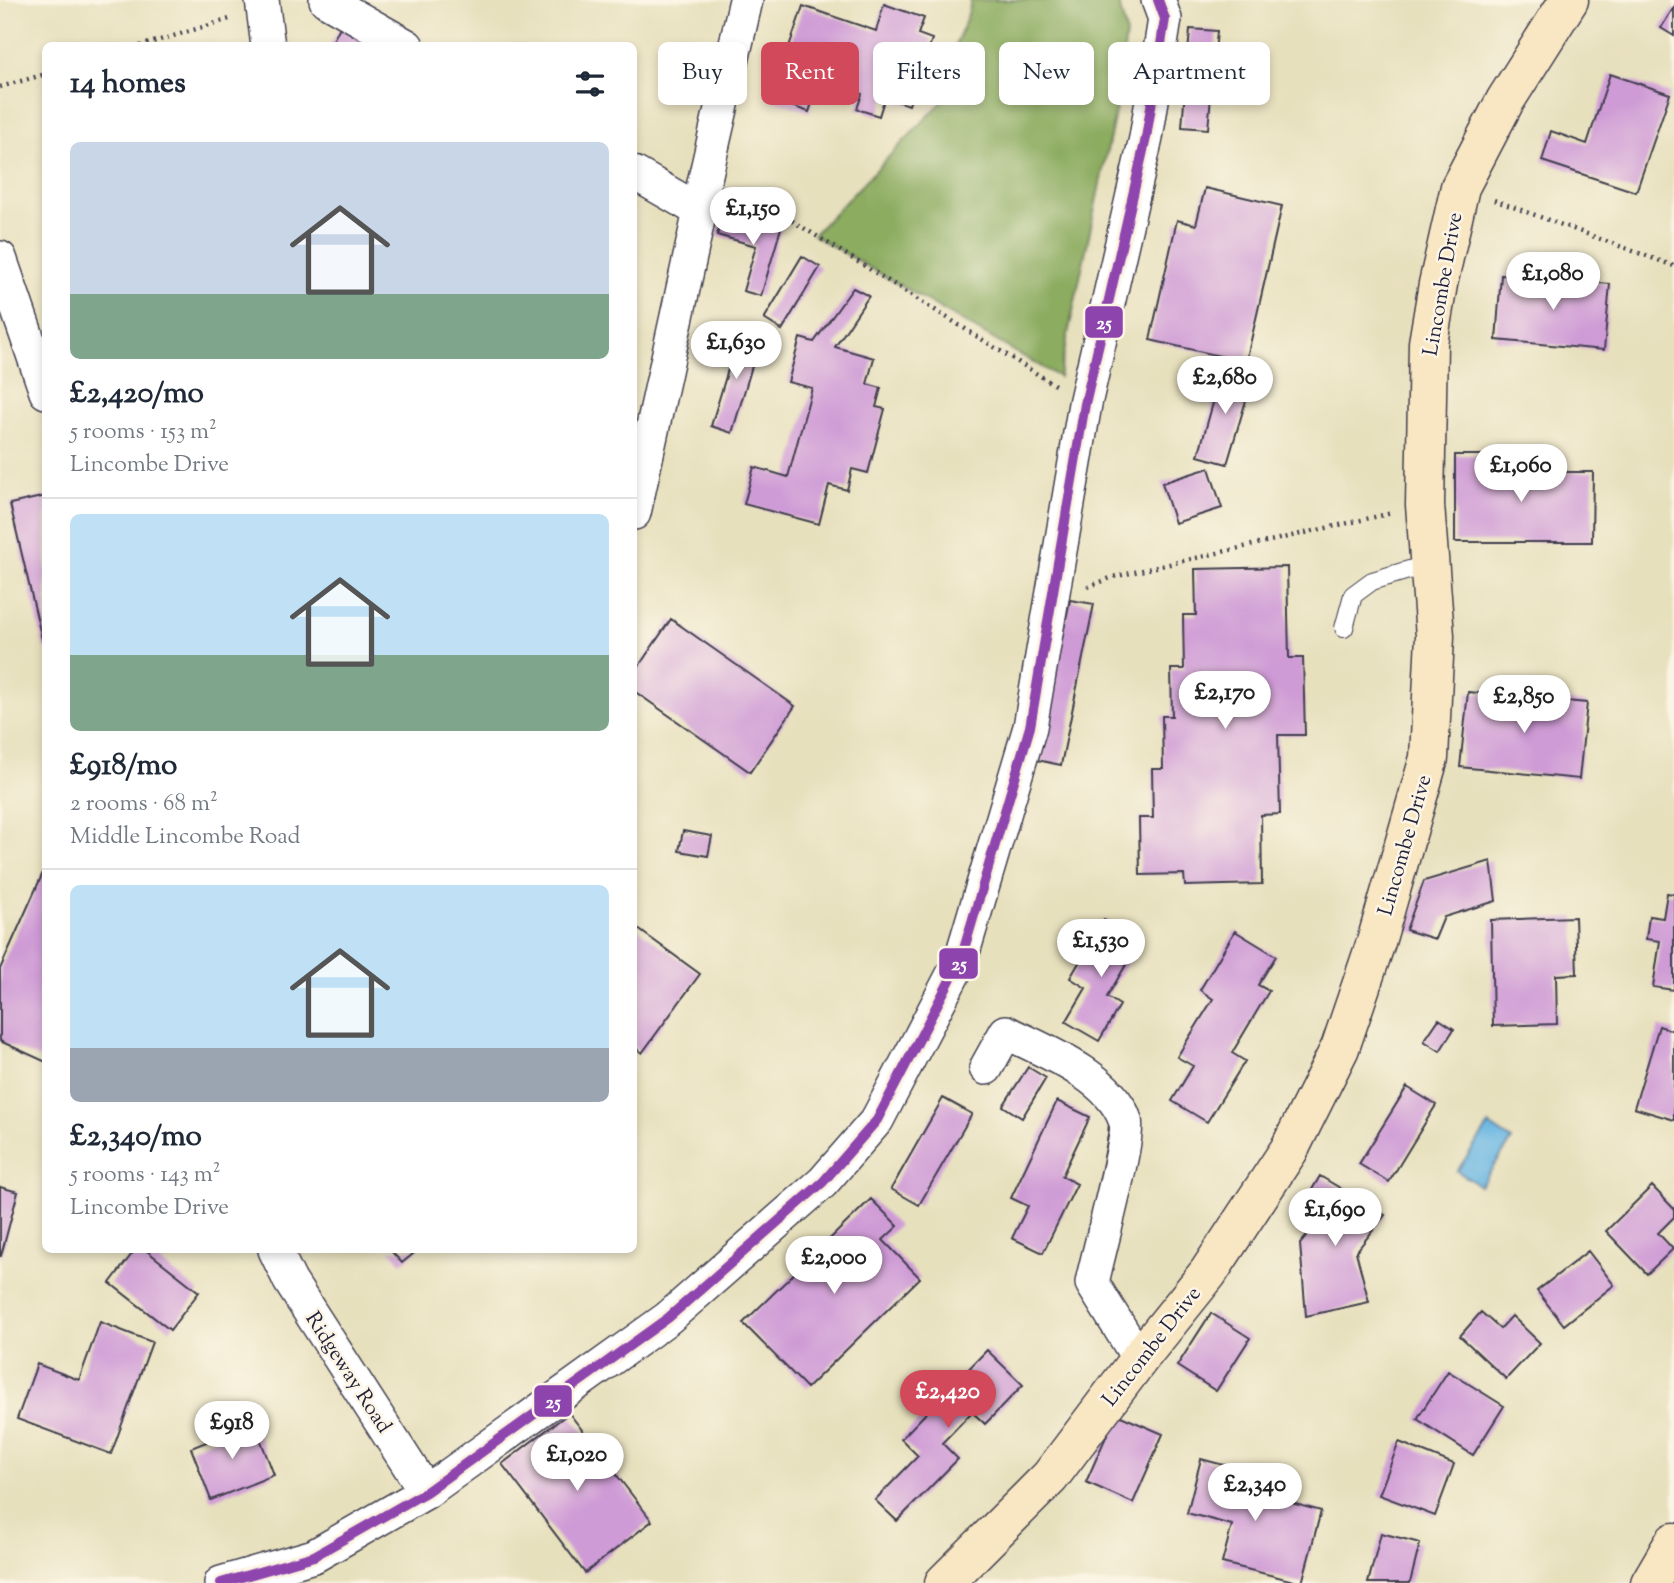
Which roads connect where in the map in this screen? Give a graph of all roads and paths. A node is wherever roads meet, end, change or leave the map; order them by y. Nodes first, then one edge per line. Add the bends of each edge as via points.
1 (326, 0) edge
2 (747, 0) edge
3 (1158, 0) edge
4 (1569, 0) edge
5 (263, 5) edge
6 (152, 42) edge
7 (268, 42) edge
8 (400, 42) edge
9 (42, 75) edge
10 (0, 87) edge
11 (637, 174) edge
12 (1460, 187) junction
13 (702, 197) junction
14 (0, 258) edge
15 (1674, 266) edge
16 (42, 380) edge
17 (1085, 404) junction
18 (637, 499) edge
19 (1425, 505) junction
20 (1429, 564) junction
21 (1052, 602) junction
22 (1344, 628) dead end
23 (986, 1068) dead end
24 (276, 1253) edge
25 (1139, 1359) junction
26 (426, 1492) junction
27 (1674, 1542) edge
28 (221, 1583) edge
29 (944, 1583) edge
30 (1650, 1583) edge

1 - 8 street
2 - 13 street
3 - 17 street via 1165,19 1146,138
4 - 12 street, Lincombe Drive via 1505,101
5 - 6 path
5 - 7 street
9 - 10 path
11 - 13 street
12 - 15 path
12 - 19 street, Lincombe Drive via 1428,343
13 - 17 path via 792,220
13 - 18 street
14 - 16 street
17 - 21 street
19 - 20 street, Lincombe Drive
19 - 21 path via 1113,577
20 - 22 lane via 1372,581 1353,595
20 - 25 street, Lincombe Drive via 1435,636 1429,758 1340,1048 1289,1150 1209,1273
21 - 26 street via 1030,727 961,959 877,1120 823,1182 668,1318
23 - 25 street via 1006,1032 1072,1066 1108,1093 1126,1121 1125,1148 1092,1283
24 - 26 street, Ridgeway Road
25 - 29 street, Lincombe Drive via 1050,1477
26 - 28 street via 314,1556
27 - 30 street

